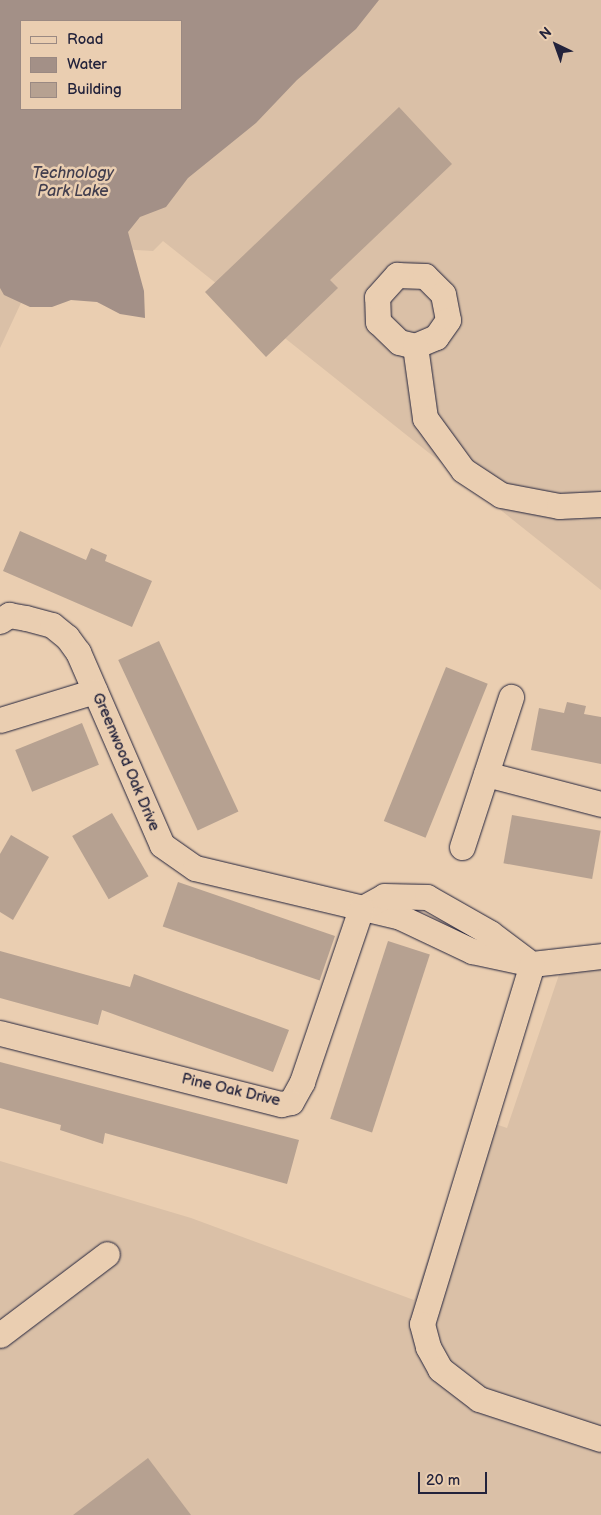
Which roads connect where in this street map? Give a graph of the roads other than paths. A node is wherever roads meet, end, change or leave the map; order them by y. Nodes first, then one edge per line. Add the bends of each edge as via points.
1 (415, 346) dead end
2 (601, 504) edge
3 (0, 621) edge
4 (95, 691) junction
5 (511, 697) dead end
6 (0, 720) edge
7 (486, 774) junction
8 (601, 804) edge
9 (462, 847) dead end
10 (362, 908) junction
11 (601, 956) edge
12 (532, 964) junction
13 (0, 1033) edge
14 (107, 1254) dead end
15 (0, 1336) edge
16 (601, 1439) edge

1 - 2 street via 425,418 463,470 500,495 560,506
3 - 4 street, Greenwood Oak Drive via 9,614 52,625 78,652
4 - 6 street
4 - 10 street, Greenwood Oak Drive via 149,819 162,845 175,856 195,868
5 - 7 street
7 - 8 street
7 - 9 street
10 - 12 street via 384,896 427,897 490,933
10 - 13 street, Pine Oak Drive via 302,1082 291,1102 281,1104
11 - 12 street
12 - 16 street via 422,1324 428,1347 440,1369 479,1399
14 - 15 street

